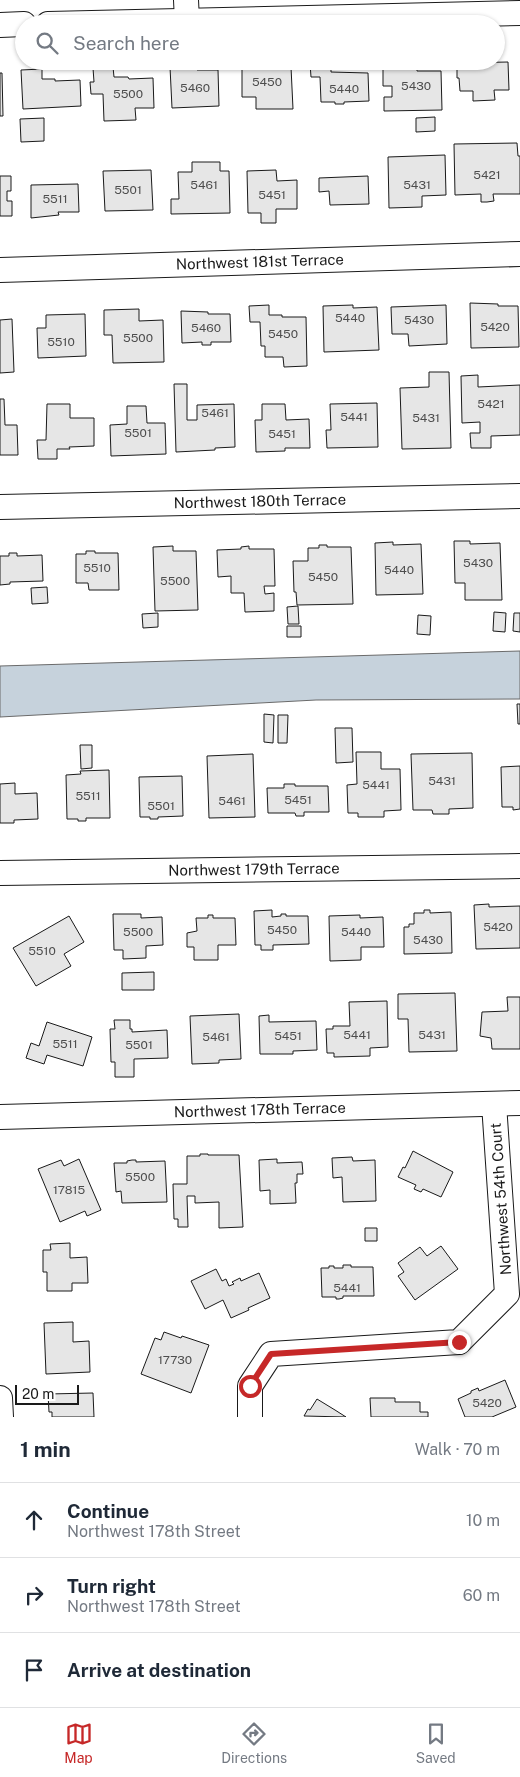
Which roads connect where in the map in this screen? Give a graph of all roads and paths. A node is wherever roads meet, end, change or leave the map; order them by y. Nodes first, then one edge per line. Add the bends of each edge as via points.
1 (186, 10) edge
2 (520, 13) edge
3 (137, 15) edge
4 (15, 24) edge
5 (0, 25) edge
6 (520, 254) edge
7 (0, 270) edge
8 (520, 496) edge
9 (0, 507) edge
10 (513, 866) edge
11 (0, 873) edge
12 (520, 1103) edge
13 (494, 1104) junction
14 (0, 1117) edge
15 (0, 1398) edge
16 (1, 1417) edge
17 (250, 1417) edge

1 - 2 street
1 - 3 street
4 - 5 street
6 - 7 street, Northwest 181st Terrace
8 - 9 street, Northwest 180th Terrace
10 - 11 street, Northwest 179th Terrace
12 - 13 street, Northwest 178th Terrace
13 - 14 street, Northwest 178th Terrace
13 - 17 street, Northwest 54th Court via 507,1294 459,1342 271,1354 250,1386
15 - 16 street

